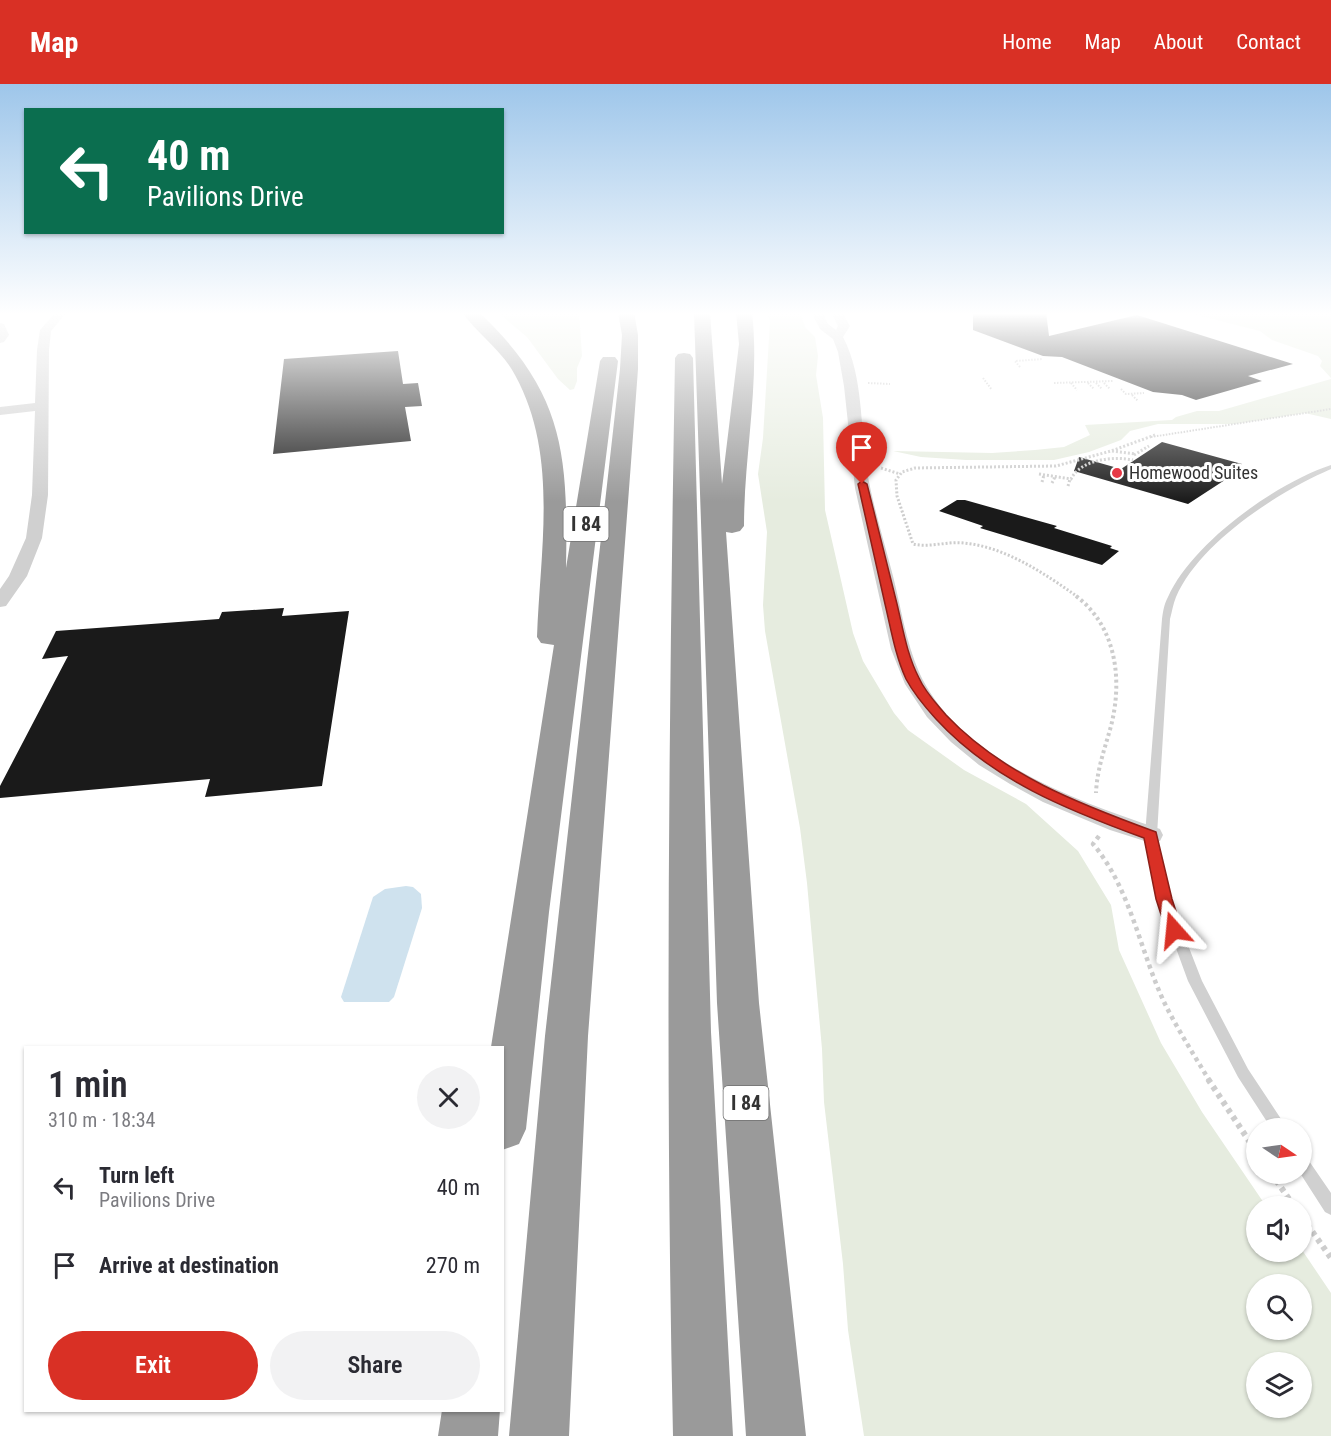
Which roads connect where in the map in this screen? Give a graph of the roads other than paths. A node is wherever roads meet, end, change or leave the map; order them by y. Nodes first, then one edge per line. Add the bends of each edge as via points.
1 (41, 375) edge
2 (525, 375) edge
3 (607, 375) edge
4 (628, 375) edge
5 (683, 375) edge
6 (705, 375) edge
7 (744, 375) edge
8 (848, 375) edge
9 (41, 406) junction
10 (0, 411) edge
11 (1331, 467) edge
12 (0, 602) edge
13 (718, 627) junction
14 (556, 735) junction
15 (1151, 835) junction
16 (504, 1114) edge
17 (1272, 1118) edge
18 (1312, 1178) edge
19 (1331, 1207) edge
20 (471, 1412) edge
21 (468, 1436) edge
22 (539, 1436) edge
23 (703, 1436) edge
24 (776, 1436) edge

1 - 9 street
2 - 14 highway via 553,448 551,621
3 - 14 highway, I 84
4 - 22 highway via 573,960
5 - 23 highway via 688,1047
6 - 13 highway, I 84
7 - 13 highway via 733,487 733,577
8 - 15 street via 862,484 902,650 917,687 958,735 1007,772 1074,807
9 - 10 street
9 - 12 street via 40,495 34,538 18,576
11 - 15 lane via 1300,481 1230,528 1203,551 1172,595 1166,619
13 - 24 highway, I 84 via 745,1098
14 - 16 highway, I 84
15 - 17 lane via 1164,899 1184,956 1243,1073
18 - 19 lane
20 - 21 highway

